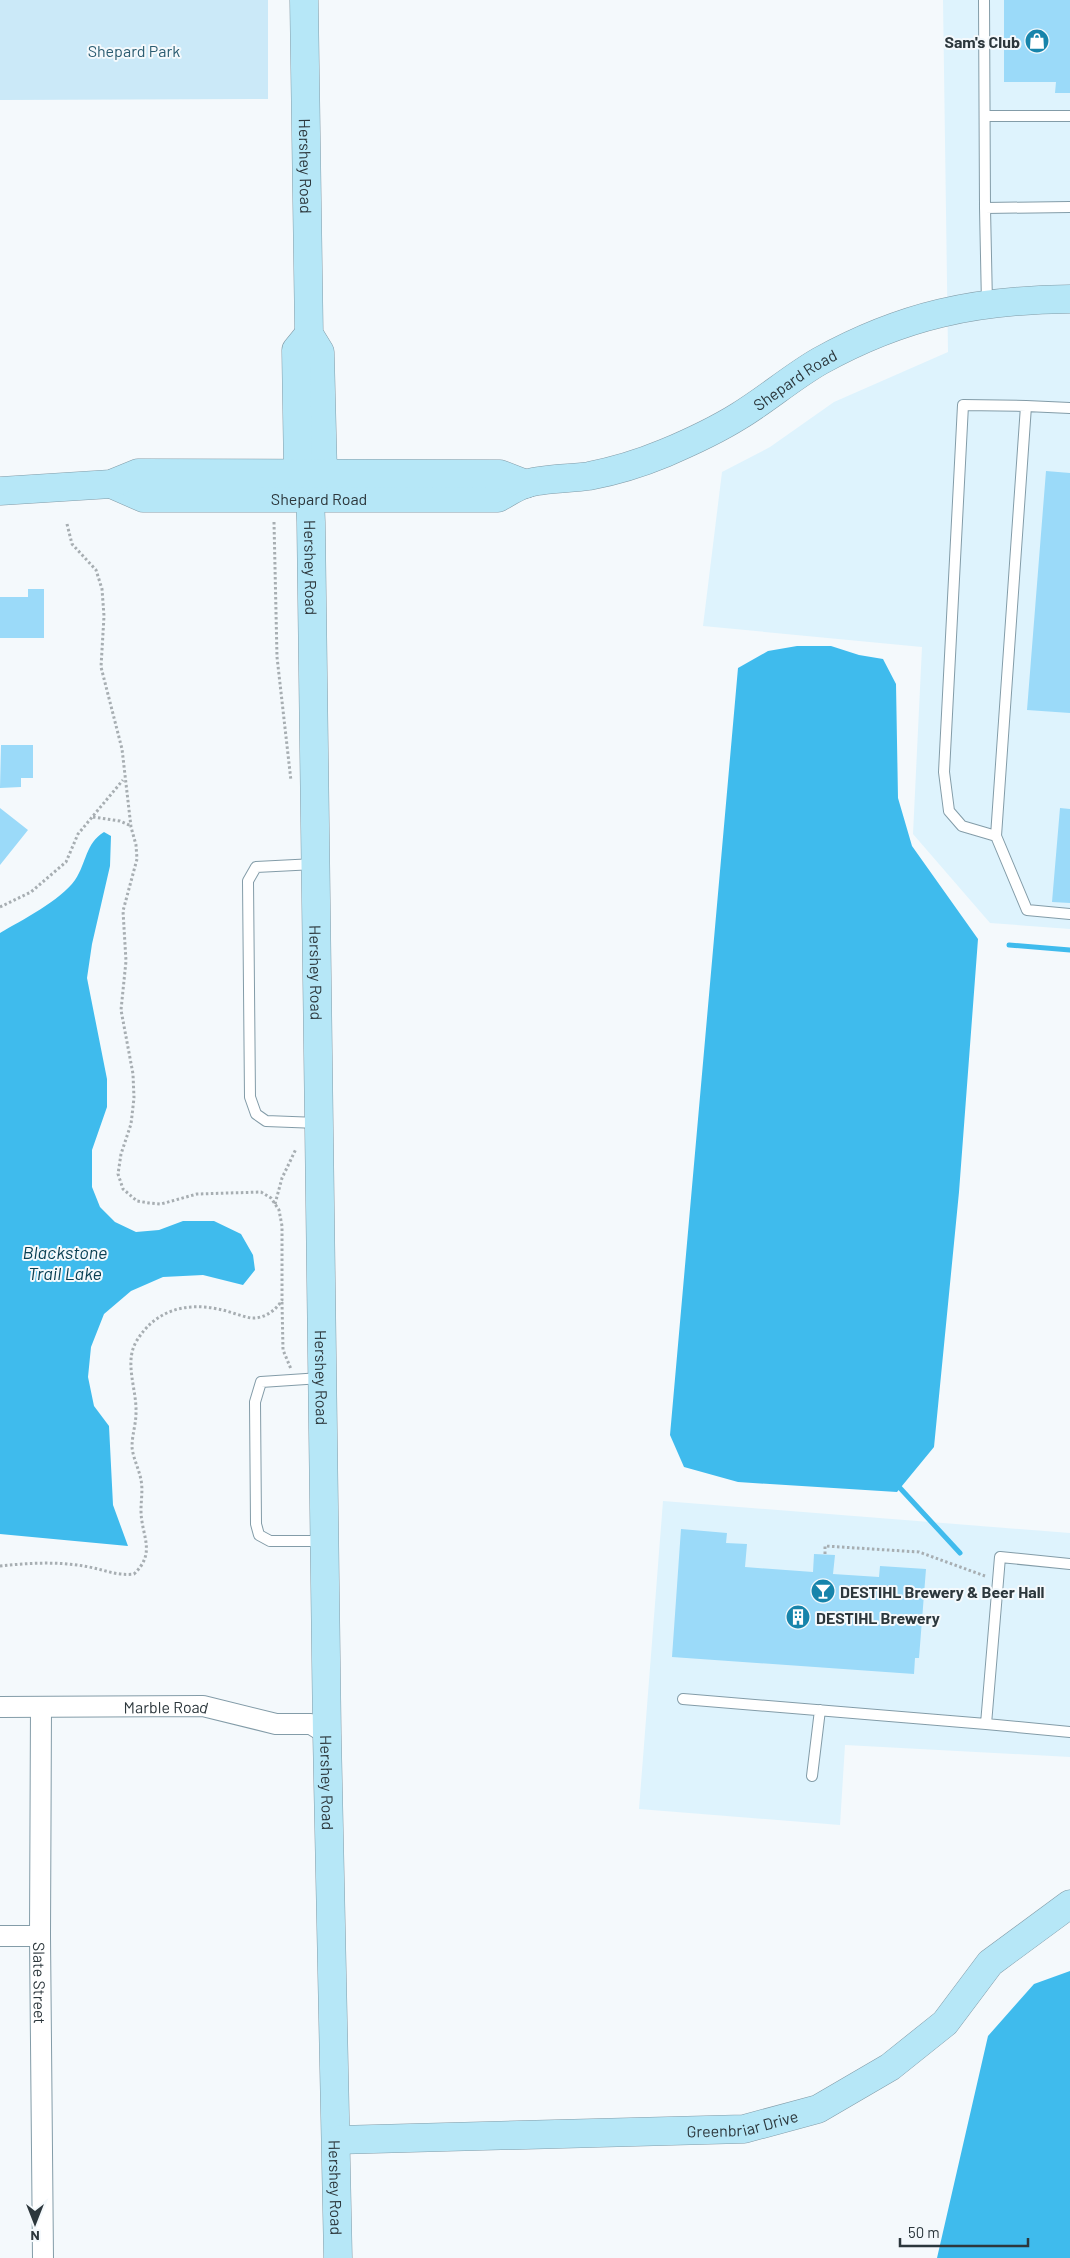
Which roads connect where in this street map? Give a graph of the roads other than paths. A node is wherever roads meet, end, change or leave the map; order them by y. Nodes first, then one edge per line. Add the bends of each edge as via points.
1 (304, 0) edge
2 (984, 0) edge
3 (985, 116) junction
4 (1070, 116) edge
5 (1070, 207) edge
6 (986, 208) junction
7 (1070, 299) edge
8 (986, 304) junction
9 (1026, 406) junction
10 (1070, 408) edge
11 (310, 473) junction
12 (111, 484) junction
13 (526, 484) junction
14 (0, 491) edge
15 (310, 498) junction
16 (996, 836) junction
17 (315, 864) junction
18 (1070, 914) edge
19 (318, 1123) junction
20 (322, 1378) junction
21 (325, 1540) junction
22 (1070, 1564) edge
23 (683, 1699) dead end
24 (0, 1707) edge
25 (41, 1707) junction
26 (820, 1710) junction
27 (986, 1724) junction
28 (1070, 1732) edge
29 (327, 1734) junction
30 (812, 1776) dead end
31 (1070, 1904) edge
32 (0, 1936) edge
33 (40, 1936) junction
34 (337, 2140) junction
35 (43, 2258) edge
36 (338, 2258) edge

1 - 11 street, Hershey Road via 309,334 320,352
2 - 3 lane
3 - 4 lane
3 - 6 lane
5 - 6 lane
6 - 8 lane
7 - 8 street, Shepard Road
8 - 13 street, Shepard Road via 911,320 860,341 800,373 702,438 659,456 590,475
9 - 10 lane
9 - 16 lane
9 - 16 lane via 963,405 944,772 949,811 962,826
11 - 12 street, Shepard Road via 138,473
11 - 13 street, Shepard Road via 500,474
11 - 15 street, Hershey Road
12 - 14 street, Shepard Road
12 - 15 street, Shepard Road via 143,498
13 - 15 street, Shepard Road via 498,498
15 - 17 street, Hershey Road
16 - 18 lane via 1027,910
17 - 19 street, Hershey Road
17 - 19 lane via 256,867 248,881 250,1097 256,1114 266,1121
19 - 20 street, Hershey Road
20 - 21 street, Hershey Road
20 - 21 lane via 261,1382 257,1389 256,1524 259,1534 270,1541
21 - 29 street, Hershey Road
22 - 27 lane via 1000,1557
23 - 26 lane
24 - 25 street, Marble Road
25 - 29 street, Marble Road via 203,1706 276,1724 310,1724
25 - 33 street, Slate Street
26 - 27 lane
26 - 30 lane
27 - 28 lane
29 - 34 street, Hershey Road
31 - 34 street, Greenbriar Drive via 990,1963 946,2023 890,2067 818,2109 744,2129
32 - 33 street
33 - 35 street, Slate Street
34 - 36 street, Hershey Road

